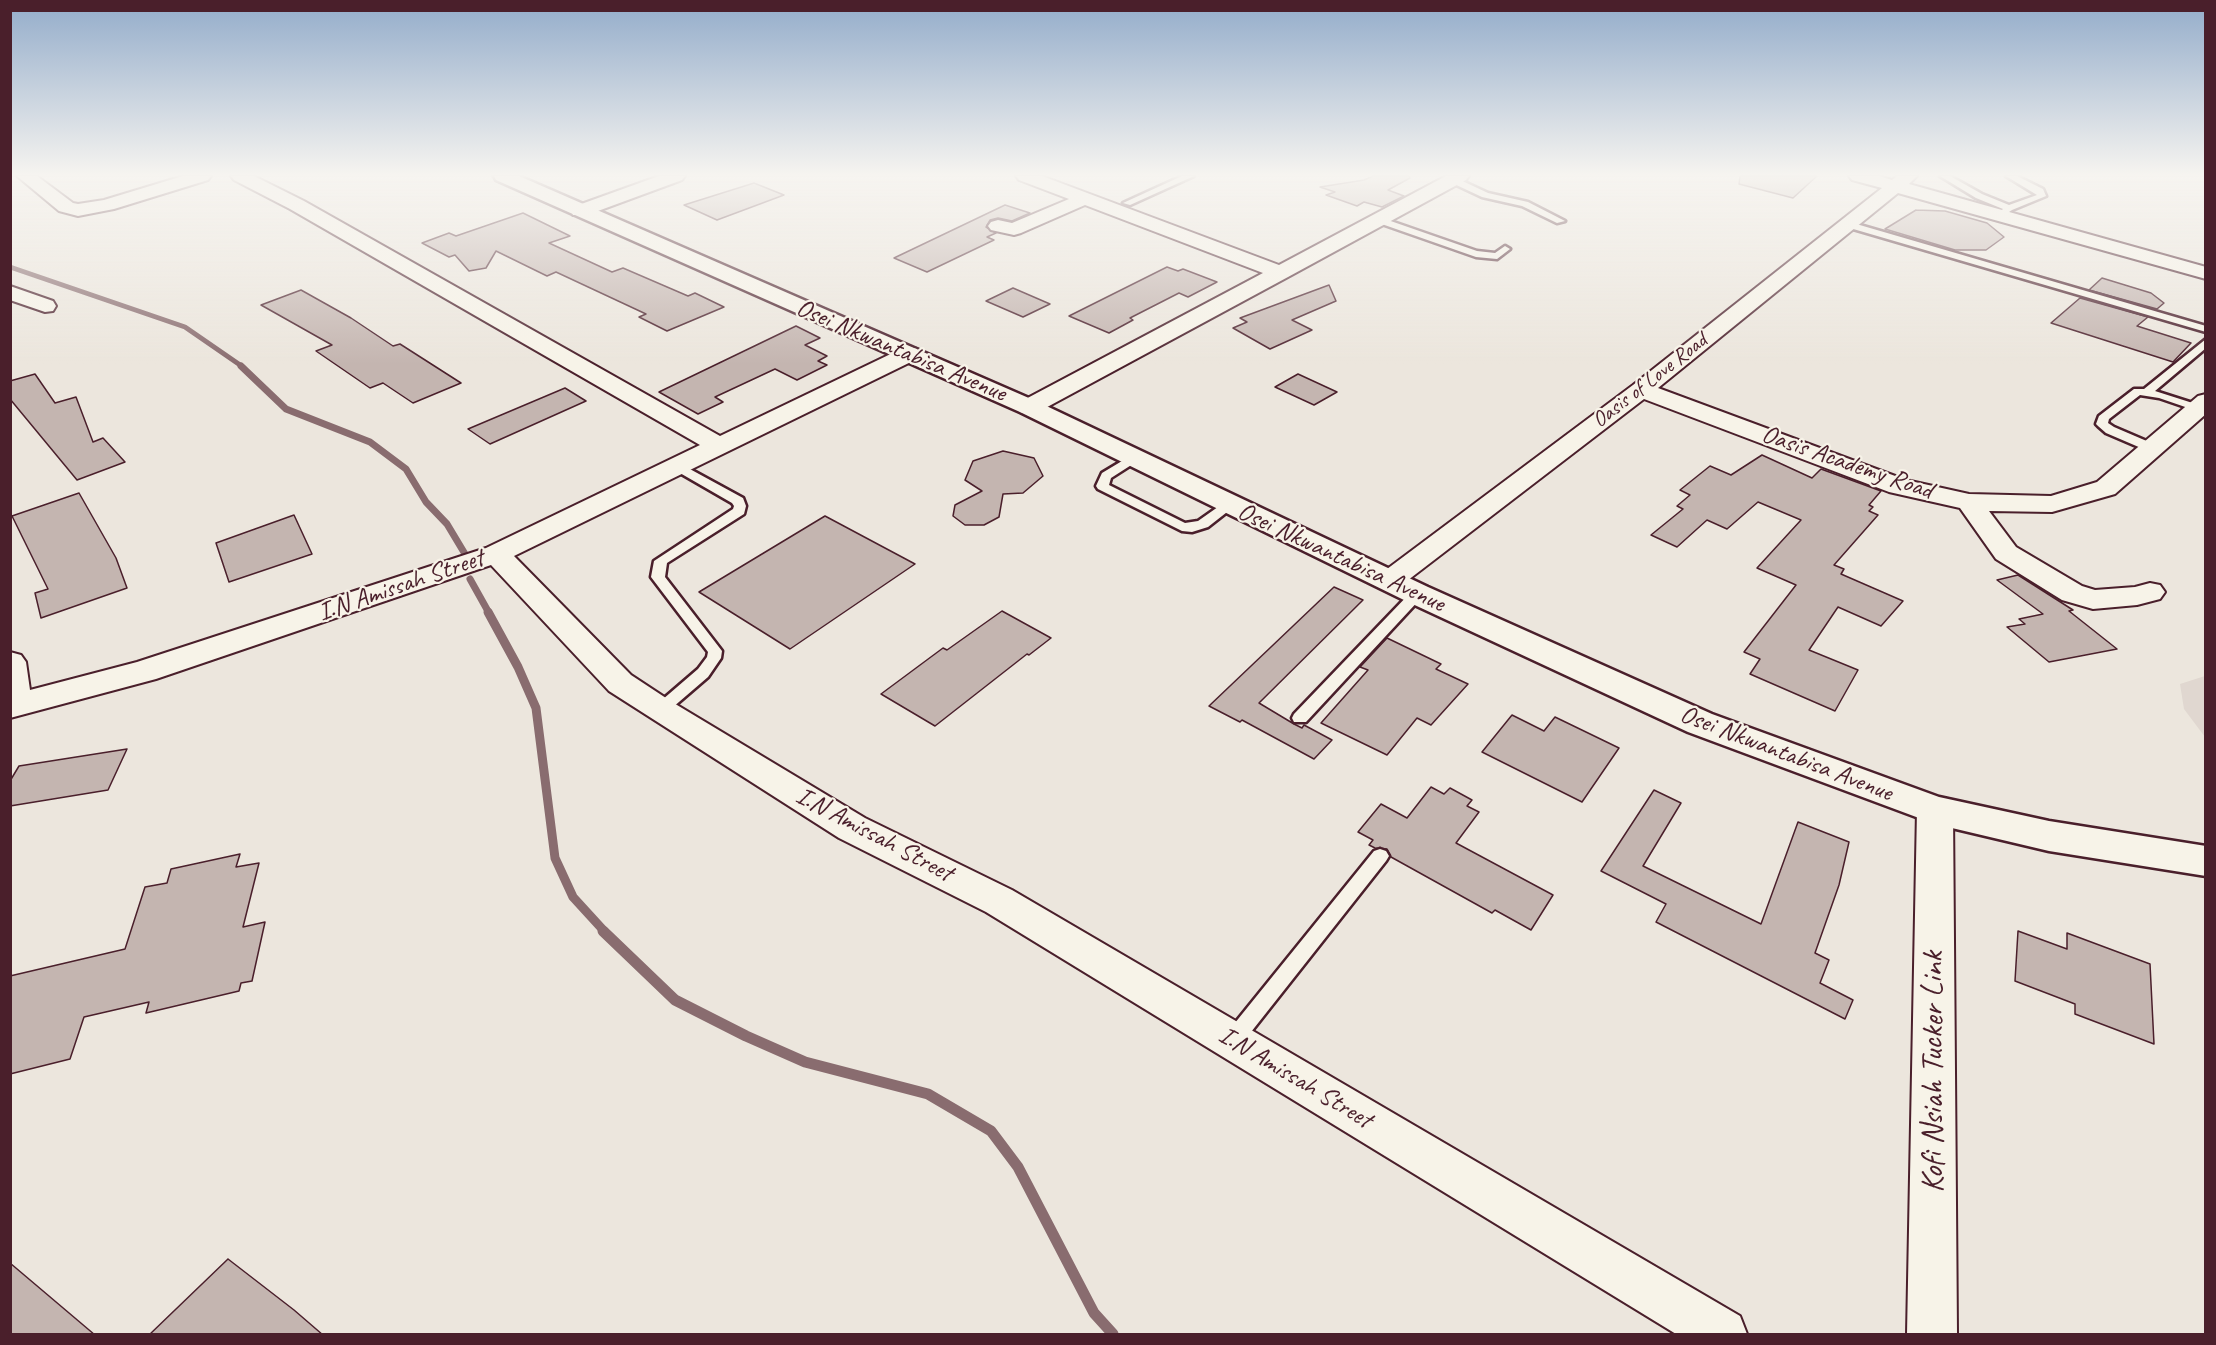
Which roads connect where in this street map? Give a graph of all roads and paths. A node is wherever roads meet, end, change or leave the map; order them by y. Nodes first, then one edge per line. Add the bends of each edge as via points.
1 (356, 239) edge
2 (644, 239) edge
3 (1190, 239) edge
4 (1344, 239) edge
5 (1433, 239) edge
6 (1828, 239) edge
7 (1896, 239) edge
8 (2094, 239) edge
9 (1505, 249) dead end
10 (1281, 273) junction
11 (2205, 273) edge
12 (10, 292) edge
13 (45, 306) dead end
14 (2205, 329) edge
15 (2205, 342) edge
16 (909, 354) junction
17 (1641, 390) junction
18 (2148, 391) junction
19 (2202, 405) edge
20 (1029, 407) junction
21 (720, 446) junction
22 (2152, 448) junction
23 (1132, 459) junction
24 (677, 466) junction
25 (1969, 502) junction
26 (1230, 505) junction
27 (496, 554) junction
28 (1389, 581) junction
29 (2150, 592) dead end
30 (1417, 594) junction
31 (10, 662) edge
32 (14, 707) edge
33 (660, 710) junction
34 (1300, 718) dead end
35 (1935, 810) junction
36 (1380, 856) dead end
37 (2205, 861) edge
38 (1233, 1040) junction
39 (1722, 1335) edge
40 (1932, 1335) edge

1 - 21 street
2 - 16 street, Osei Nkwantabisa Avenue
3 - 10 street
4 - 10 street
5 - 9 lane via 1476,254 1497,256
6 - 17 street, Oasis of Love Road
7 - 14 lane
8 - 11 street
10 - 20 street
12 - 13 street
15 - 18 lane
16 - 20 street, Osei Nkwantabisa Avenue
16 - 21 street
17 - 25 street, Oasis Academy Road via 1898,486
17 - 28 street, Oasis of Love Road
18 - 19 lane
18 - 22 lane via 2138,391 2103,418 2102,424
19 - 22 street, Oasis Academy Road
20 - 23 street, Osei Nkwantabisa Avenue
21 - 24 street
22 - 25 street, Oasis Academy Road via 2106,488 2052,504
23 - 26 street, Osei Nkwantabisa Avenue
23 - 26 lane via 1106,476 1102,486 1182,527 1203,524
24 - 27 street
24 - 33 lane via 738,501 740,506 739,511 661,561 658,577 716,651 703,673
25 - 29 street via 2006,554 2072,593 2093,600
26 - 28 street, Osei Nkwantabisa Avenue
27 - 32 street, I.N Amissah Street via 145,671
27 - 33 street, I.N Amissah Street via 620,682
28 - 30 street, Osei Nkwantabisa Avenue
30 - 34 lane
30 - 35 street, Osei Nkwantabisa Avenue via 1700,723
31 - 32 street
33 - 38 street, I.N Amissah Street via 852,828 999,901
35 - 37 street, Osei Nkwantabisa Avenue via 2049,836
35 - 40 street, Kofi Nsiah Tucker Link
36 - 38 lane
38 - 39 street, I.N Amissah Street

